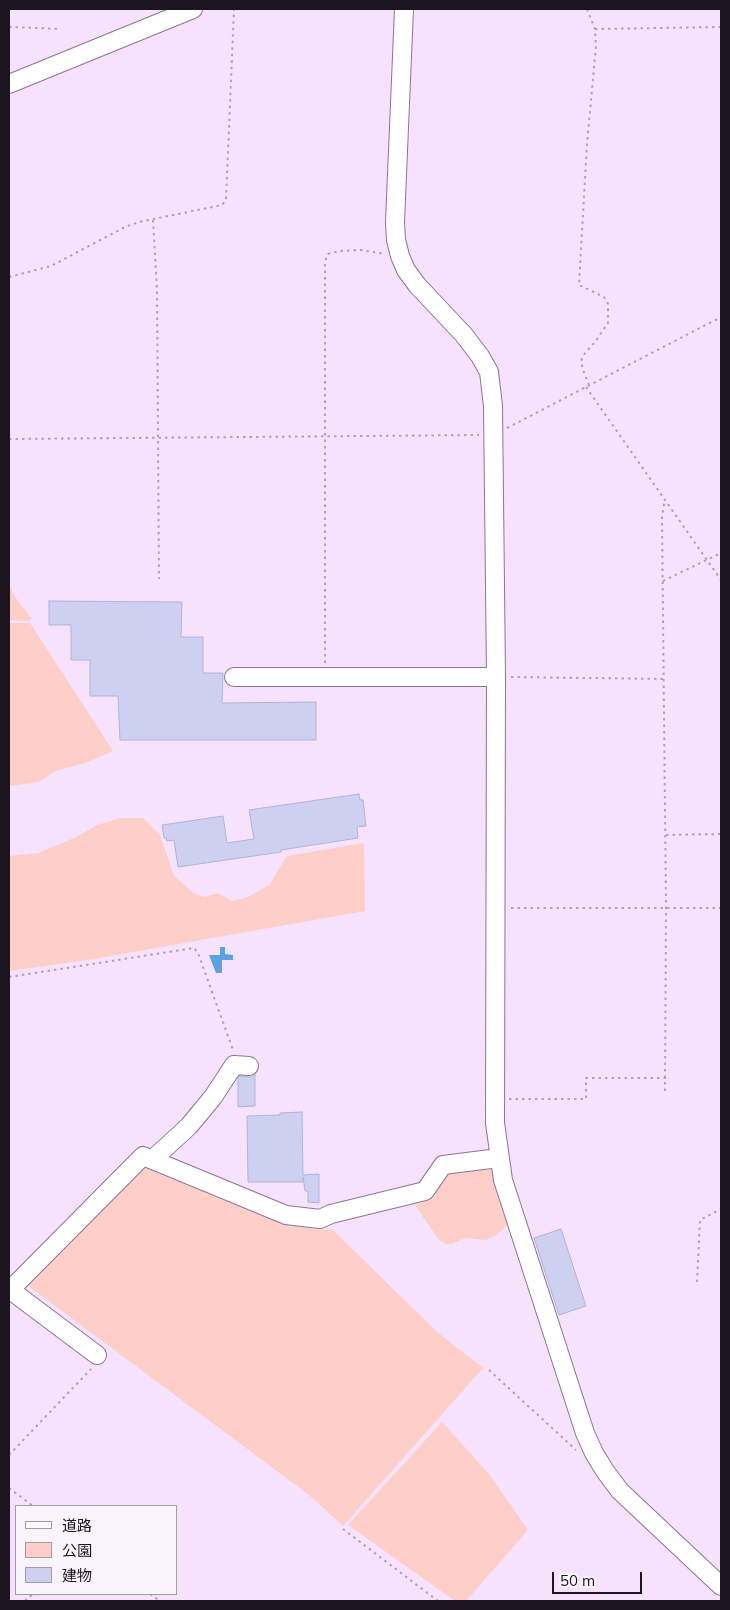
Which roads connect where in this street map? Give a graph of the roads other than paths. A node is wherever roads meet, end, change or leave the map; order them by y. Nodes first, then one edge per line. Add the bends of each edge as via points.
1 (192, 9) edge
2 (404, 9) edge
3 (9, 84) edge
4 (496, 676) junction
5 (234, 677) dead end
6 (242, 1066) road end
7 (500, 1158) junction
8 (152, 1160) junction
9 (9, 1289) edge
10 (97, 1356) road end
11 (721, 1586) edge

1 - 3 street
2 - 4 street via 396,240 406,270 464,335 489,372 494,406
4 - 5 street
4 - 7 street via 496,1122
6 - 8 street via 189,1126
7 - 8 street via 443,1165 425,1191 330,1214 320,1220 286,1215
7 - 11 street via 511,1208 594,1453 620,1491
8 - 9 street via 143,1156
9 - 10 street

